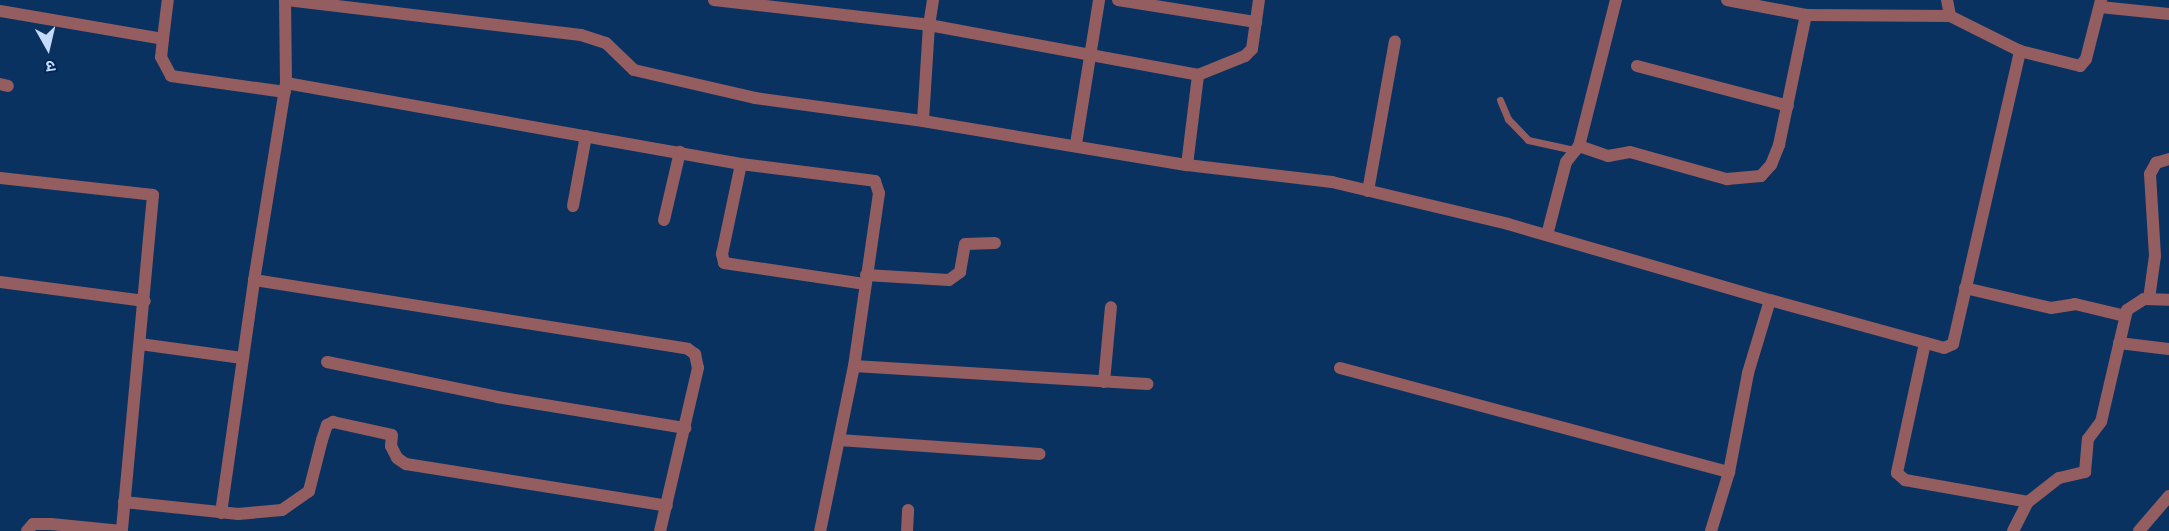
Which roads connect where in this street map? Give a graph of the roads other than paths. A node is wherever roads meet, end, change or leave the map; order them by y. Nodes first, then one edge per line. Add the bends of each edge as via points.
1 (168, 0) edge
2 (286, 0) edge
3 (714, 0) edge
4 (933, 0) edge
5 (1099, 0) edge
6 (1118, 0) edge
7 (1259, 0) edge
8 (1616, 0) edge
9 (1727, 0) edge
10 (1947, 0) edge
11 (778, 4) edge
12 (2101, 4) edge
13 (374, 6) edge
14 (0, 11) edge
15 (2169, 14) edge
16 (1806, 15) junction
17 (1950, 16) junction
18 (1256, 22) junction
19 (929, 25) junction
20 (163, 39) junction
21 (1395, 41) dead end
22 (2020, 51) junction
23 (1092, 54) junction
24 (1637, 66) dead end
25 (1198, 75) junction
26 (285, 87) junction
27 (1500, 100) dead end
28 (1788, 106) junction
29 (923, 121) junction
30 (586, 136) junction
31 (1076, 144) junction
32 (1577, 148) junction
33 (680, 152) junction
34 (2169, 159) edge
35 (741, 164) junction
36 (1187, 165) junction
37 (0, 178) edge
38 (1368, 191) junction
39 (573, 206) dead end
40 (664, 220) dead end
41 (1547, 235) junction
42 (995, 243) dead end
43 (254, 280) junction
44 (865, 280) junction
45 (0, 282) edge
46 (1965, 288) junction
47 (2149, 299) junction
48 (1770, 300) junction
49 (2169, 300) edge
50 (145, 301) junction
51 (1111, 308) dead end
52 (2125, 316) junction
53 (1925, 343) junction
54 (2119, 343) junction
55 (140, 344) junction
56 (2169, 349) edge
57 (242, 358) junction
58 (327, 362) dead end
59 (854, 366) junction
60 (1340, 368) dead end
61 (1104, 381) junction
62 (1147, 384) dead end
63 (685, 428) junction
64 (839, 440) junction
65 (1040, 454) dead end
66 (1729, 472) junction
67 (2169, 496) edge
68 (124, 502) junction
69 (2028, 502) junction
70 (667, 506) junction
71 (908, 510) dead end
72 (221, 513) junction
73 (27, 531) edge
74 (122, 531) edge
75 (660, 531) edge
76 (820, 531) edge
77 (907, 531) edge
78 (1711, 531) edge
79 (2013, 531) edge
80 (2139, 531) edge

1 - 20 street
2 - 13 street
2 - 26 street
3 - 11 street
4 - 19 street
5 - 23 street
6 - 18 street
7 - 18 street
8 - 32 street
9 - 16 street
10 - 17 street
11 - 19 street
12 - 15 street
12 - 22 street via 2084,65 2074,66
13 - 29 street via 582,34 606,43 634,70 755,99
14 - 20 street
16 - 17 street
16 - 28 street
17 - 22 street
18 - 25 street via 1252,49 1245,56
19 - 23 street
19 - 29 street
20 - 26 street via 161,57 171,75
21 - 38 street
22 - 46 street
23 - 25 street
23 - 31 street
24 - 28 street
25 - 36 street
26 - 30 street
26 - 43 street
27 - 32 lane via 1508,119 1528,140
28 - 32 street via 1771,165 1752,179 1727,179 1630,152 1608,156
29 - 31 street
30 - 33 street
30 - 39 street
31 - 36 street
32 - 41 street via 1566,162
33 - 35 street
33 - 40 street
34 - 47 street via 2157,163 2150,174 2156,256
35 - 44 street via 875,181 879,193
35 - 44 street via 722,254 724,263
36 - 38 street via 1332,182
37 - 50 street via 153,195
38 - 41 street
41 - 48 street
42 - 44 street via 965,244 960,272 949,280
43 - 57 street
43 - 63 street via 688,349 695,354 698,368
44 - 59 street
45 - 50 street
46 - 52 street via 2051,308 2075,304
46 - 53 street via 1953,344 1944,348
47 - 49 street
47 - 52 street via 2133,303
48 - 53 street
48 - 66 street via 1748,373
50 - 55 street
51 - 61 street
52 - 54 street
53 - 69 street via 1897,473 1905,480
54 - 56 street
54 - 69 street via 2101,422 2088,439 2085,471 2059,478
55 - 57 street
55 - 68 street
57 - 72 street
58 - 63 street via 497,397
59 - 61 street
59 - 64 street
60 - 66 street
61 - 62 street
63 - 70 street
64 - 65 street
64 - 76 street
66 - 78 street
67 - 80 street
68 - 72 street
68 - 74 street
69 - 79 street
70 - 72 street via 406,464 394,452 392,435 333,422 327,425 309,491 298,502 267,513
70 - 75 street
71 - 77 street
73 - 74 street via 33,524

